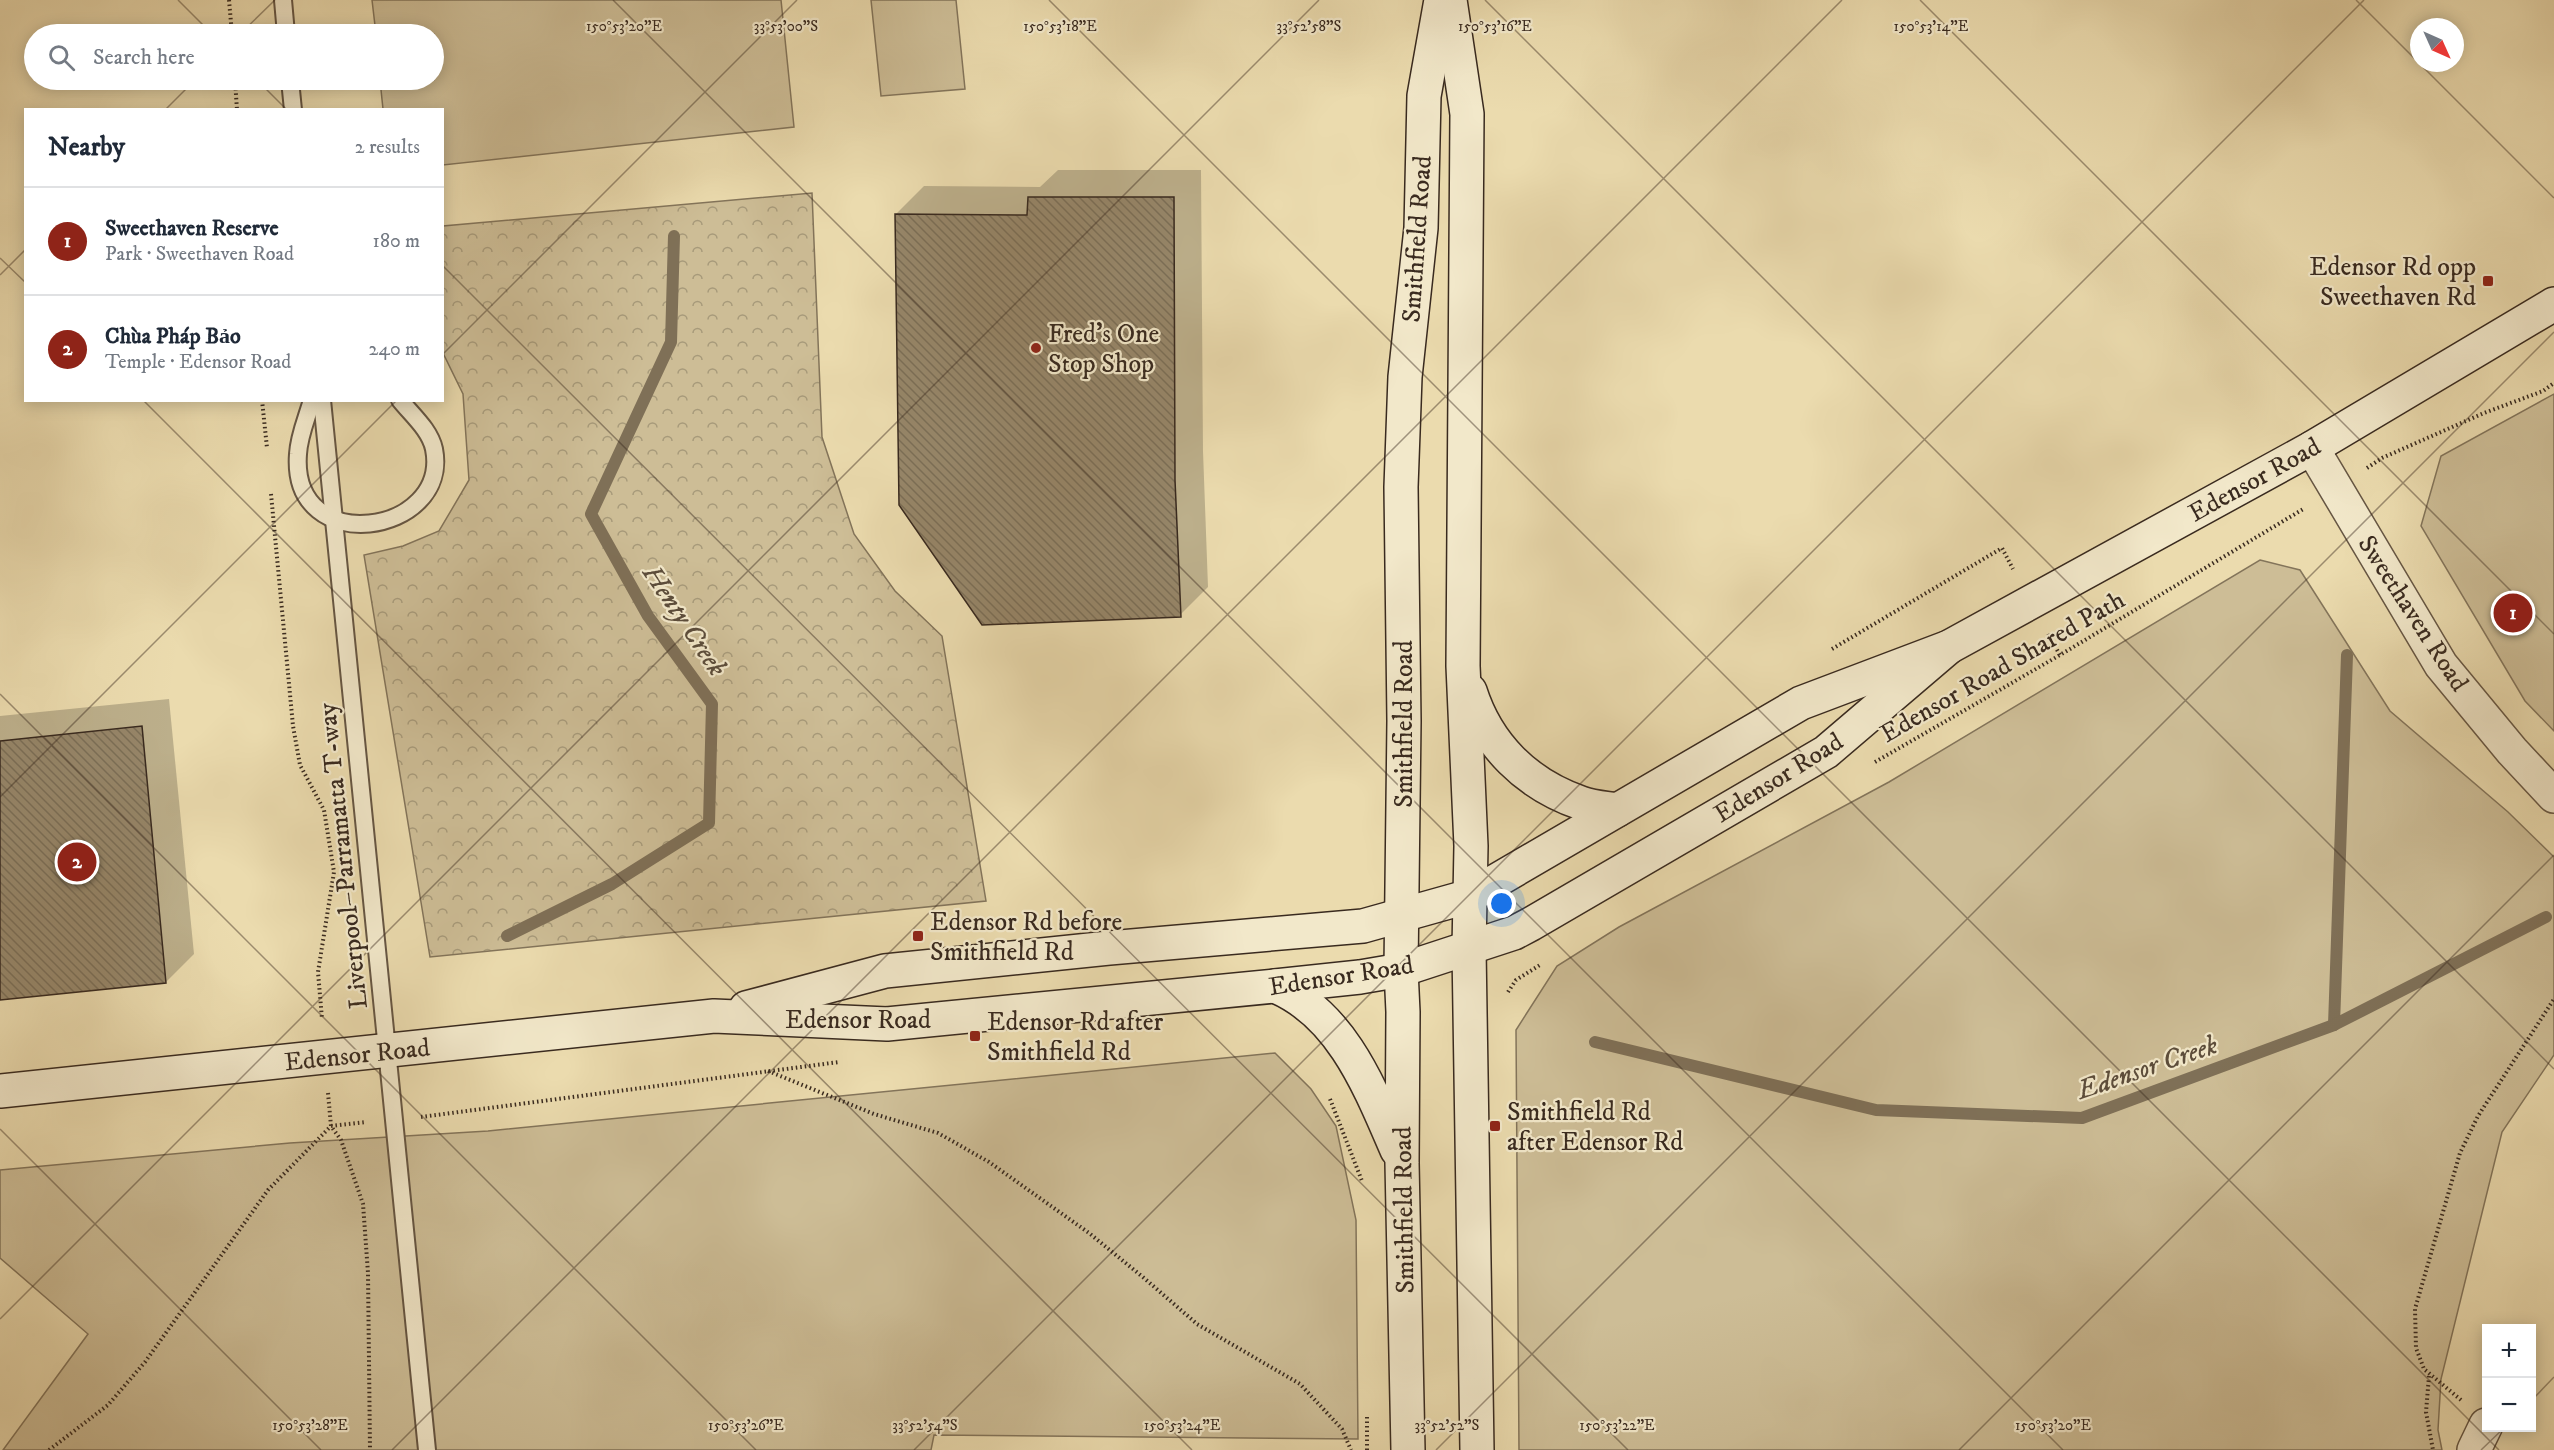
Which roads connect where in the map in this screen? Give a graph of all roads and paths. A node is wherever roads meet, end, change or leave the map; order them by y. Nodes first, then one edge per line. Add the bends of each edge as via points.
1 (229, 0) edge
2 (283, 0) edge
3 (1441, 0) edge
4 (1450, 0) edge
5 (231, 24) edge
6 (285, 24) edge
7 (236, 90) edge
8 (291, 90) edge
9 (237, 108) edge
10 (293, 108) edge
11 (2554, 304) edge
12 (2554, 383) edge
13 (262, 402) edge
14 (311, 402) edge
15 (322, 402) edge
16 (402, 402) edge
17 (2312, 448) junction
18 (2382, 458) dead end
19 (268, 459) dead end
20 (271, 494) dead end
21 (2292, 517) dead end
22 (333, 521) junction
23 (1949, 647) junction
24 (1463, 666) junction
25 (1873, 763) dead end
26 (2554, 796) edge
27 (1617, 810) junction
28 (1470, 896) junction
29 (1403, 916) junction
30 (1469, 949) junction
31 (1546, 961) dead end
32 (1401, 970) junction
33 (318, 972) dead end
34 (1516, 980) dead end
35 (1275, 986) junction
36 (2554, 999) edge
37 (714, 1016) junction
38 (388, 1051) junction
39 (768, 1071) dead end
40 (0, 1091) edge
41 (1328, 1095) dead end
42 (1402, 1163) junction
43 (1362, 1189) dead end
44 (2429, 1375) junction
45 (2462, 1401) dead end
46 (1367, 1402) dead end
47 (2483, 1432) edge
48 (49, 1450) edge
49 (370, 1450) edge
50 (427, 1450) edge
51 (1351, 1450) edge
52 (1367, 1450) edge
53 (1408, 1450) edge
54 (1477, 1450) edge
55 (2433, 1450) edge
56 (2474, 1450) edge

1 - 5 path
2 - 6 lane
3 - 29 main road, Smithfield Road via 1424,96 1421,228 1405,377 1401,487
4 - 24 main road, Smithfield Road via 1467,114
7 - 9 path
8 - 10 lane
11 - 17 main road, Edensor Road
12 - 18 path
13 - 19 path
14 - 22 lane via 301,436 298,470 310,504
15 - 22 lane, Liverpool–Parramatta T-way
16 - 22 lane via 434,447 432,479 423,495 400,515 382,521
17 - 23 main road, Edensor Road
17 - 26 main road, Sweethaven Road via 2441,665
20 - 33 path via 293,726 300,765 324,810 334,872
21 - 25 path, Edensor Road Shared Path
22 - 38 lane, Liverpool–Parramatta T-way
23 - 27 main road, Edensor Road via 1801,703
23 - 30 main road, Edensor Road via 1826,752 1532,924
24 - 27 main road via 1478,716 1511,761 1536,782 1581,803
24 - 28 main road, Smithfield Road
27 - 28 main road, Edensor Road
28 - 29 main road, Edensor Road
28 - 30 main road, Smithfield Road
29 - 32 main road, Smithfield Road
29 - 37 main road, Edensor Road via 1363,926 885,971
30 - 32 main road, Edensor Road
30 - 54 main road, Smithfield Road
31 - 34 path
32 - 35 main road, Edensor Road
32 - 42 main road, Smithfield Road
35 - 37 main road, Edensor Road via 887,1024
35 - 42 main road via 1309,1006 1346,1047 1366,1080
36 - 44 path via 2478,1116 2460,1153 2415,1309 2416,1348
37 - 38 main road, Edensor Road
38 - 40 main road, Edensor Road
38 - 50 lane, Liverpool–Parramatta T-way
39 - 51 path via 874,1114 938,1133 989,1162 1089,1233 1197,1324 1300,1384 1342,1429
41 - 43 path via 1362,1178
42 - 53 main road, Smithfield Road
44 - 45 path
44 - 55 path via 2426,1412
46 - 52 path
47 - 56 main road
48 - 49 path via 108,1405 145,1362 268,1190 331,1126 341,1140 363,1204 368,1273

